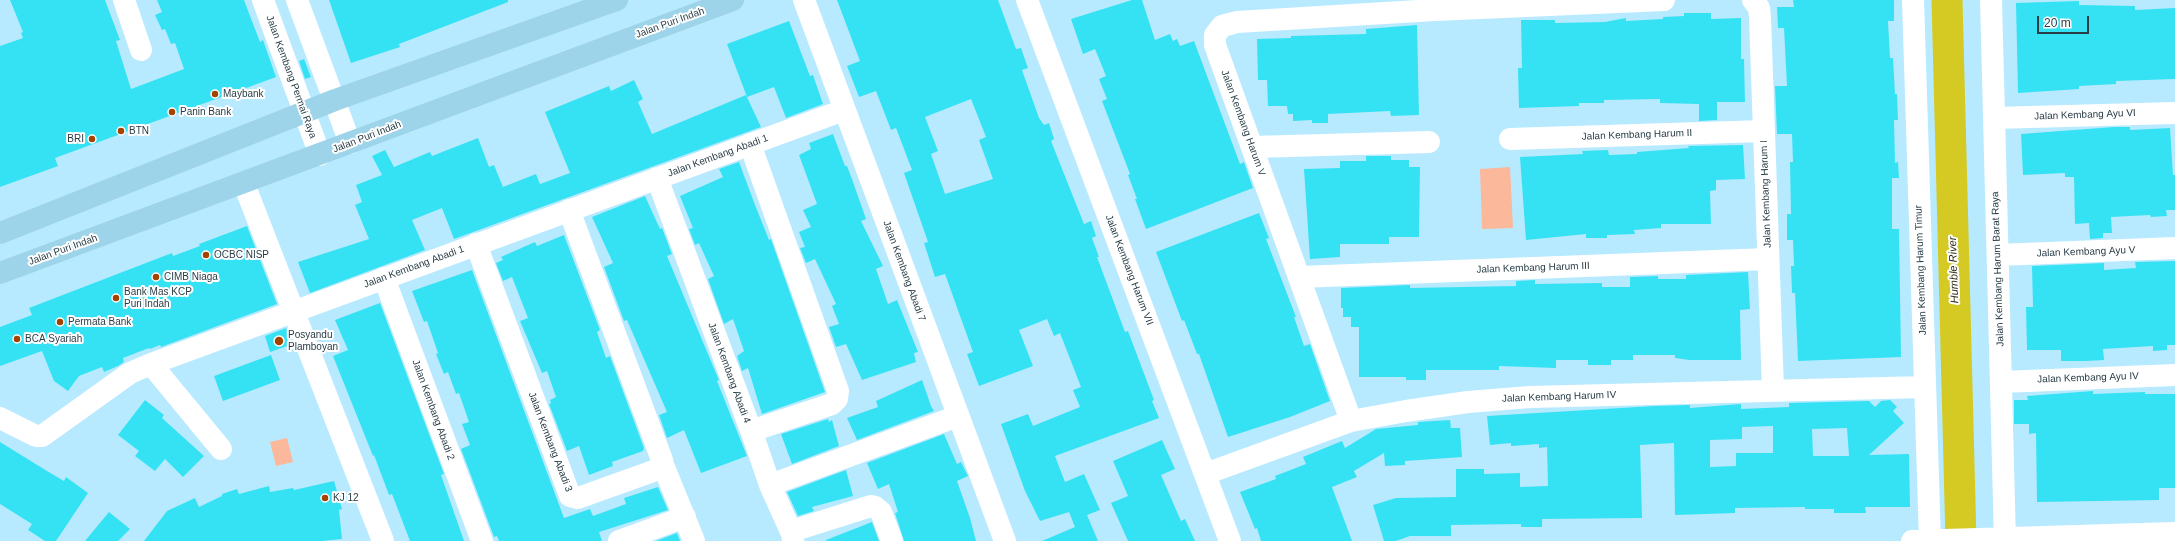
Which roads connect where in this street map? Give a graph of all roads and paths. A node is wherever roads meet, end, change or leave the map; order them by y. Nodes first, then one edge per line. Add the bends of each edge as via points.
1 (124, 0) edge
2 (263, 0) edge
3 (297, 0) edge
4 (617, 0) edge
5 (733, 0) edge
6 (804, 0) edge
7 (1027, 0) edge
8 (1664, 0) edge
9 (1752, 0) edge
10 (1913, 0) edge
11 (1991, 0) edge
12 (1434, 5) edge
13 (141, 50) dead end
14 (335, 100) junction
15 (844, 110) junction
16 (304, 112) junction
17 (2175, 113) edge
18 (1994, 118) junction
19 (1764, 131) junction
20 (1510, 139) dead end
21 (1429, 142) dead end
22 (350, 143) junction
23 (750, 144) junction
24 (1252, 147) junction
25 (320, 155) junction
26 (657, 178) junction
27 (244, 184) junction
28 (569, 210) junction
29 (0, 233) edge
30 (476, 244) junction
31 (2175, 248) edge
32 (1998, 255) junction
33 (1768, 259) junction
34 (0, 273) edge
35 (1299, 277) junction
36 (384, 278) junction
37 (294, 311) junction
38 (151, 364) junction
39 (2175, 375) edge
40 (2002, 382) junction
41 (1924, 387) junction
42 (1773, 390) junction
43 (958, 416) junction
44 (0, 418) edge
45 (1351, 421) junction
46 (751, 430) junction
47 (221, 449) dead end
48 (662, 465) junction
49 (1205, 474) junction
50 (770, 485) junction
51 (685, 517) junction
52 (2175, 533) edge
53 (793, 537) edge
54 (2001, 539) edge
55 (383, 541) edge
56 (482, 541) edge
57 (619, 541) edge
58 (694, 541) edge
59 (892, 541) edge
60 (1005, 541) edge
61 (1230, 541) edge
62 (1912, 541) edge
63 (1934, 541) edge

1 - 13 street
2 - 16 street, Jalan Kembang Permai Raya
3 - 14 street
4 - 14 main road
5 - 22 main road, Jalan Puri Indah
6 - 15 street, Jalan Kembang Abadi 7
7 - 49 street, Jalan Kembang Harum VII
8 - 12 street
9 - 19 street, Jalan Kembang Harum I via 1759,8 1760,17
10 - 41 street, Jalan Kembang Harum Timur
11 - 18 street, Jalan Kembang Harum Barat Raya
12 - 24 street, Jalan Kembang Harum V via 1237,22 1222,26 1215,35 1215,45
14 - 16 main road
14 - 22 street
15 - 23 street, Jalan Kembang Abadi 1
15 - 43 street, Jalan Kembang Abadi 7
16 - 25 street, Jalan Kembang Permai Raya
16 - 29 main road
17 - 18 street, Jalan Kembang Ayu VI
18 - 32 street, Jalan Kembang Harum Barat Raya
19 - 20 street, Jalan Kembang Harum II
19 - 33 street, Jalan Kembang Harum I
21 - 24 street
22 - 25 main road, Jalan Puri Indah
23 - 26 street, Jalan Kembang Abadi 1
23 - 46 street, Jalan Kembang Abadi 4 via 838,391 837,399 832,404
24 - 35 street, Jalan Kembang Harum V
25 - 27 main road, Jalan Puri Indah
26 - 28 street, Jalan Kembang Abadi 1
26 - 46 street, Jalan Kembang Abadi 4
27 - 34 main road, Jalan Puri Indah
27 - 37 street
28 - 30 street, Jalan Kembang Abadi 1
28 - 48 street
30 - 36 street, Jalan Kembang Abadi 1
30 - 48 street, Jalan Kembang Abadi 3 via 570,496 578,498 659,469
31 - 32 street, Jalan Kembang Ayu V
32 - 40 street, Jalan Kembang Harum Barat Raya
33 - 35 street, Jalan Kembang Harum III
33 - 42 street, Jalan Kembang Harum I
35 - 45 street, Jalan Kembang Harum V
36 - 37 street, Jalan Kembang Abadi 1
36 - 56 street, Jalan Kembang Abadi 2
37 - 38 street, Jalan Kembang Abadi 1
37 - 55 street
38 - 44 street, Jalan Kembang Abadi 1 via 130,373 42,436 36,436
38 - 47 street
39 - 40 street, Jalan Kembang Ayu IV
40 - 54 street, Jalan Kembang Harum Barat Raya
41 - 42 street, Jalan Kembang Harum IV
41 - 63 street, Jalan Kembang Harum Timur
42 - 45 street, Jalan Kembang Harum IV via 1530,397 1476,401
43 - 50 street
43 - 60 street, Jalan Kembang Abadi 7
45 - 49 street, Jalan Kembang Harum IV
46 - 50 street
48 - 51 street
49 - 61 street, Jalan Kembang Harum VII
50 - 53 street
51 - 57 street
51 - 58 street
52 - 54 street
53 - 59 street via 798,529 871,506 881,512
54 - 63 street
62 - 63 street

